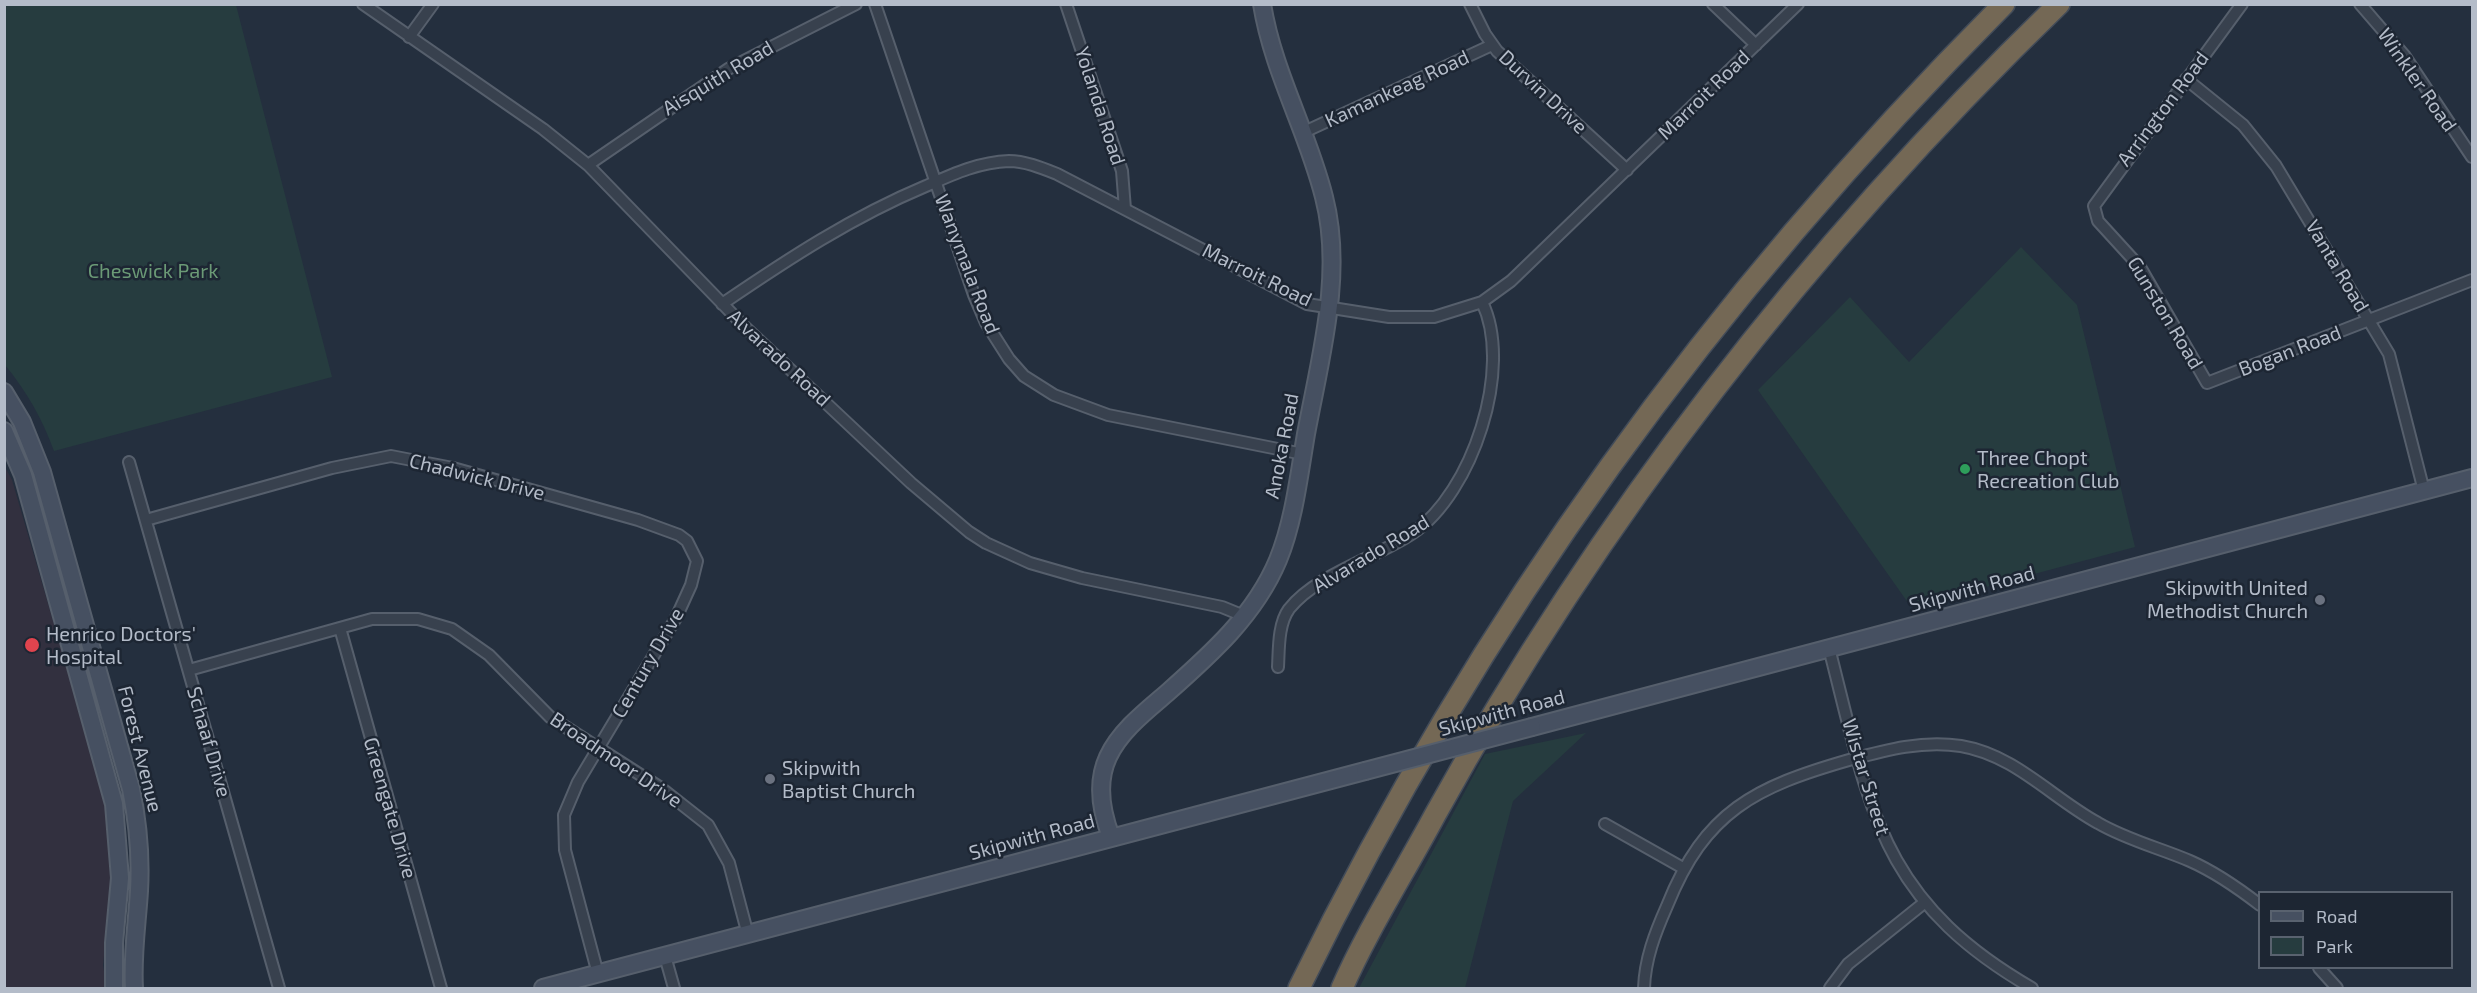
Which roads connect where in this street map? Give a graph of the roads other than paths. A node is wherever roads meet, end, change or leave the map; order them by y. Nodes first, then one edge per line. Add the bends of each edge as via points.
1 (363, 4) edge
2 (433, 4) edge
3 (856, 4) edge
4 (875, 4) edge
5 (1066, 4) edge
6 (1262, 4) edge
7 (1470, 4) edge
8 (1713, 4) edge
9 (1797, 4) edge
10 (2004, 4) edge
11 (2059, 4) edge
12 (2242, 4) edge
13 (2360, 4) edge
14 (409, 37) junction
15 (1492, 45) junction
16 (1756, 45) junction
17 (2186, 79) junction
18 (1302, 134) junction
19 (2472, 157) edge
20 (588, 165) junction
21 (1627, 170) junction
22 (936, 182) junction
23 (1125, 209) junction
24 (2096, 218) joint
25 (2472, 280) edge
26 (1482, 302) junction
27 (722, 304) junction
28 (1328, 306) junction
29 (2370, 321) junction
30 (2207, 383) joint
31 (4, 392) edge
32 (4, 431) edge
33 (1303, 454) junction
34 (129, 462) dead end
35 (2472, 478) edge
36 (2424, 491) junction
37 (146, 520) junction
38 (695, 553) joint
39 (1244, 616) junction
40 (340, 628) junction
41 (1829, 648) junction
42 (1278, 667) dead end
43 (189, 670) junction
44 (598, 749) junction
45 (1858, 758) junction
46 (1605, 824) dead end
47 (1111, 837) junction
48 (1683, 868) junction
49 (1924, 903) junction
50 (2258, 904) edge
51 (748, 934) junction
52 (665, 956) junction
53 (2320, 969) edge
54 (598, 974) junction
55 (114, 988) edge
56 (134, 988) edge
57 (279, 988) edge
58 (441, 988) edge
59 (543, 988) edge
60 (674, 988) edge
61 (1299, 988) edge
62 (1342, 988) edge
63 (1644, 988) edge
64 (1830, 988) edge
65 (2032, 988) edge
66 (2337, 988) edge

1 - 14 street, Alvarado Road
2 - 14 street
3 - 20 street, Aisquith Road via 728,69
4 - 22 street, Wanymala Road
5 - 23 street, Yolanda Road via 1122,171
6 - 18 main road, Anoka Road
7 - 15 street, Durvin Drive
8 - 16 street
9 - 16 street, Marroit Road
10 - 61 highway via 1899,112 1773,254 1629,438 1525,588 1460,691 1352,881
11 - 62 highway via 1927,138 1802,279 1660,461 1493,711
12 - 17 street, Arrington Road
13 - 19 street, Winkler Road via 2404,55
14 - 20 street, Alvarado Road via 543,129
15 - 18 street, Kamankeag Road
15 - 21 street, Durvin Drive
16 - 21 street, Marroit Road
17 - 24 street, Arrington Road via 2096,199
17 - 29 street, Vanta Road via 2242,125 2271,159
18 - 28 main road, Anoka Road via 1329,223
20 - 27 street, Alvarado Road
21 - 26 street, Marroit Road via 1511,281
22 - 23 street, Marroit Road via 975,166 1014,161 1057,174
22 - 27 street, Marroit Road via 837,228
22 - 33 street, Wanymala Road via 986,323 1024,376 1054,395 1108,415
23 - 28 street, Marroit Road via 1307,304
24 - 30 street, Gunston Road via 2140,267
25 - 29 street, Bogan Road
26 - 28 street, Marroit Road via 1434,317 1410,319
26 - 42 street, Alvarado Road via 1491,332 1492,388 1469,458 1449,498 1437,514 1412,534 1298,599 1283,622
27 - 39 street, Alvarado Road via 911,483 986,543 1030,563 1082,578 1222,607
28 - 33 main road, Anoka Road
29 - 30 street, Bogan Road
29 - 36 street, Vanta Road via 2389,354
31 - 56 main road, Forest Avenue via 22,422 42,472 131,789 140,873
32 - 55 main road, Forest Avenue via 23,475 114,804 120,878
33 - 39 main road, Anoka Road via 1278,560
34 - 37 street, Schaaf Drive
35 - 36 main road, Skipwith Road
36 - 41 main road, Skipwith Road
37 - 38 street, Chadwick Drive via 332,468 391,456 453,468 638,520 679,535
37 - 43 street, Schaaf Drive
38 - 44 street, Century Drive via 696,570 676,618
39 - 47 main road, Anoka Road via 1227,639 1147,711 1112,749 1101,785 1101,803
40 - 43 street, Broadmoor Drive
40 - 44 street, Broadmoor Drive via 399,617 452,629 489,655 550,717
40 - 58 street, Greengate Drive
41 - 45 street, Wistar Street
41 - 47 main road, Skipwith Road, bridge
43 - 57 street, Schaaf Drive
44 - 51 street, Broadmoor Drive via 661,788 708,825 729,863
44 - 54 street, Century Drive via 568,804 563,837
45 - 48 street via 1786,779 1753,795 1718,822
45 - 49 street, Wistar Street via 1886,844
45 - 50 street via 1918,745 1979,750 2014,766 2099,824 2208,870
46 - 48 street
47 - 51 main road, Skipwith Road
48 - 63 street via 1653,940
49 - 64 street via 1848,964
49 - 65 street, Wistar Street via 1976,952
51 - 52 main road, Skipwith Road
52 - 54 main road, Skipwith Road
52 - 60 street
53 - 66 street
54 - 59 main road, Skipwith Road

